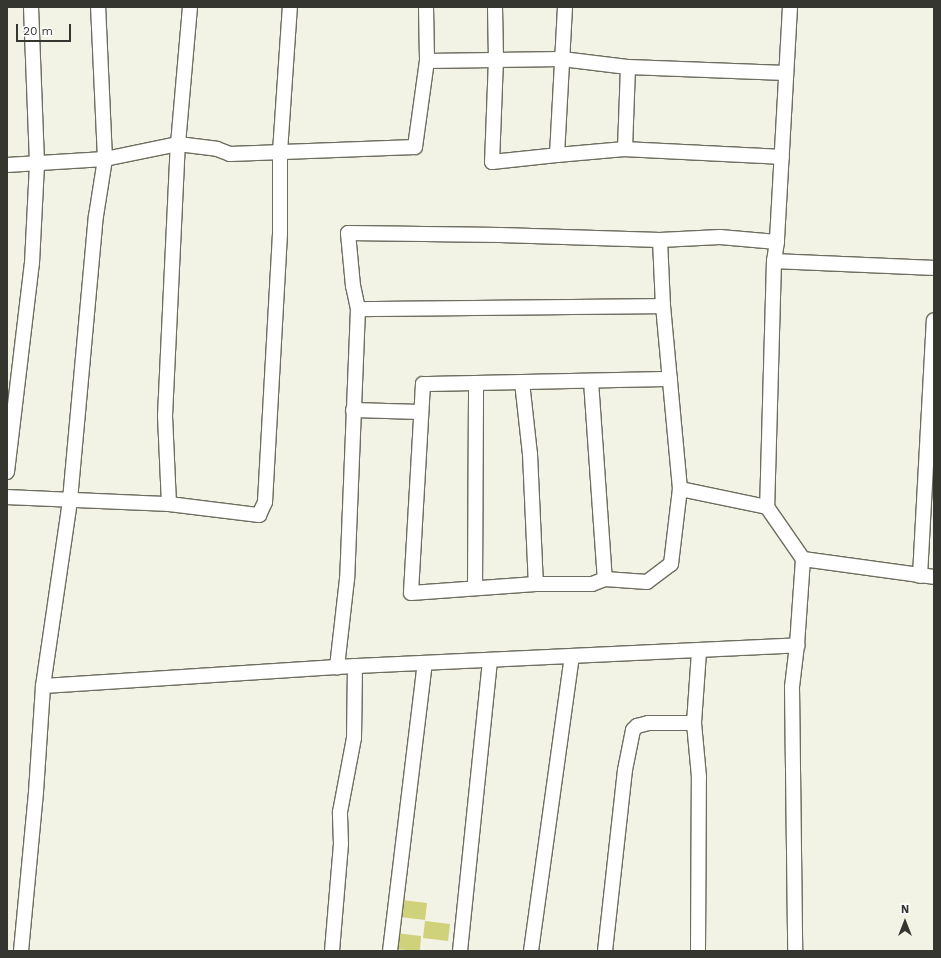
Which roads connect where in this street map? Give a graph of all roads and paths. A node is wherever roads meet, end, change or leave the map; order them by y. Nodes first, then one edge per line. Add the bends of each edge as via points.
1 (31, 7) edge
2 (98, 7) edge
3 (190, 7) edge
4 (290, 7) edge
5 (426, 7) edge
6 (495, 7) edge
7 (565, 7) edge
8 (790, 7) edge
9 (496, 59) junction
10 (562, 59) junction
11 (428, 60) junction
12 (628, 67) junction
13 (786, 73) junction
14 (178, 144) junction
15 (625, 149) junction
16 (280, 152) junction
17 (557, 155) junction
18 (782, 157) junction
19 (105, 159) junction
20 (37, 163) junction
21 (7, 165) edge
22 (660, 240) junction
23 (777, 242) junction
24 (774, 261) junction
25 (934, 268) edge
26 (663, 306) junction
27 (358, 309) junction
28 (934, 320) edge
29 (670, 379) junction
30 (591, 381) junction
31 (522, 382) junction
32 (476, 383) junction
33 (353, 410) junction
34 (421, 412) junction
35 (7, 472) edge
36 (680, 489) junction
37 (7, 497) edge
38 (70, 500) junction
39 (169, 504) junction
40 (767, 507) junction
41 (803, 559) junction
42 (920, 576) junction
43 (934, 577) edge
44 (605, 579) junction
45 (536, 584) junction
46 (475, 588) junction
47 (797, 645) junction
48 (699, 651) junction
49 (572, 657) junction
50 (490, 661) junction
51 (425, 663) junction
52 (355, 666) junction
53 (336, 667) junction
54 (43, 686) junction
55 (694, 722) junction
56 (21, 951) edge
57 (332, 951) edge
58 (390, 951) edge
59 (460, 951) edge
60 (531, 951) edge
61 (605, 951) edge
62 (698, 951) edge
63 (795, 951) edge

1 - 20 street
2 - 19 street
3 - 14 street
4 - 16 street
5 - 11 street
6 - 9 street
7 - 10 street
8 - 13 street
9 - 10 street
9 - 11 street
9 - 17 street via 492,162
10 - 12 street
10 - 17 street
11 - 16 street via 415,147
12 - 13 street
12 - 15 street
13 - 18 street
14 - 16 street via 217,149 230,154
14 - 19 street
14 - 39 street via 165,416
15 - 17 street
15 - 18 street
16 - 39 street via 280,234 265,502 259,515
18 - 23 street
19 - 20 street
19 - 38 street via 96,216
20 - 21 street
20 - 35 street via 32,263
22 - 23 street via 720,237
22 - 26 street
22 - 27 street via 348,233
23 - 24 street
24 - 25 street
24 - 40 street
26 - 27 street
26 - 29 street
27 - 33 street
28 - 42 street
29 - 30 street
29 - 36 street
30 - 31 street
30 - 44 street
31 - 32 street
31 - 45 street via 530,454
32 - 34 street via 423,384
32 - 46 street
33 - 34 street
33 - 53 street via 347,579
34 - 46 street via 411,593
36 - 40 street
36 - 44 street via 671,564 647,582
37 - 38 street
38 - 39 street
38 - 54 street
40 - 41 street
41 - 42 street
41 - 47 street
42 - 43 street
44 - 45 street via 592,584
45 - 46 street
47 - 48 street
47 - 63 street via 792,688
48 - 49 street
48 - 55 street
49 - 50 street
49 - 60 street
50 - 51 street
50 - 59 street
51 - 52 street
51 - 58 street
52 - 53 street
52 - 57 street via 354,738 340,812 341,844
53 - 54 street
54 - 56 street
55 - 61 street via 648,722 633,730 625,770
55 - 62 street via 699,777

